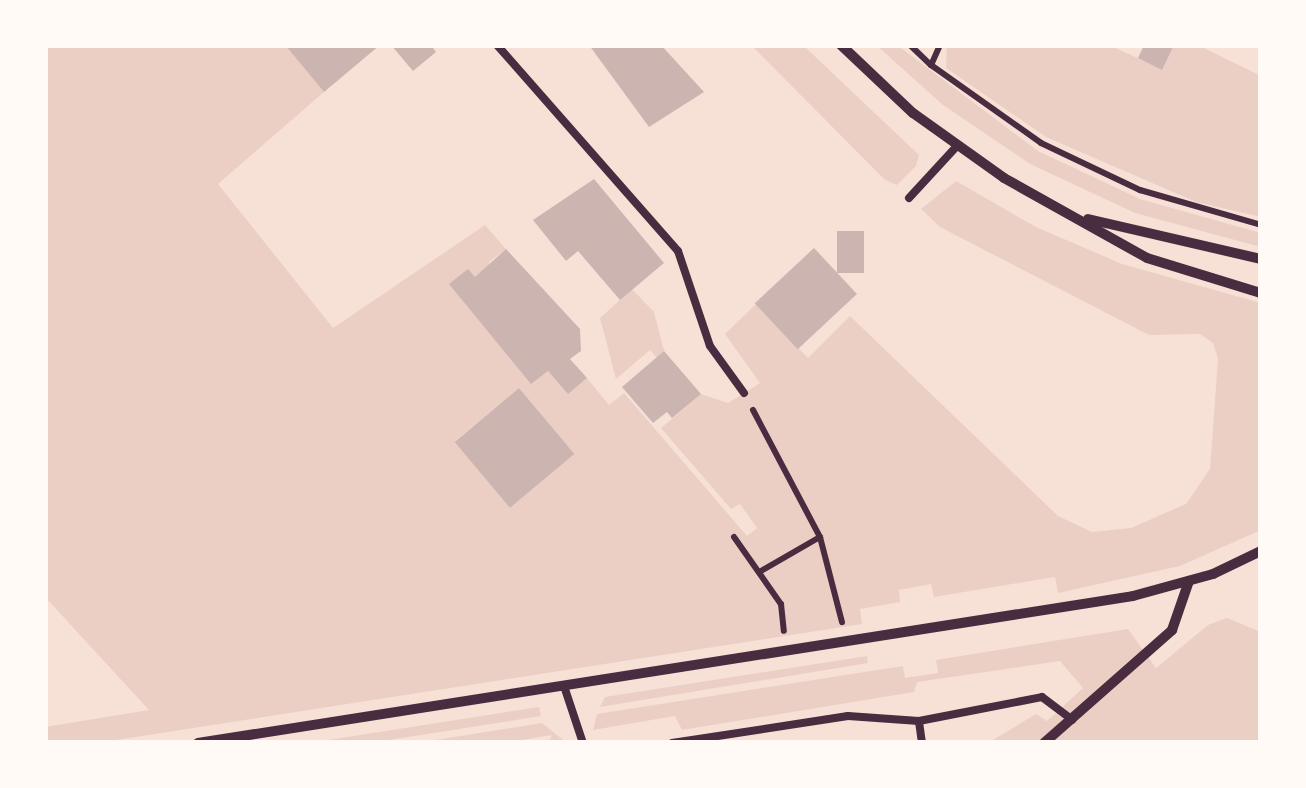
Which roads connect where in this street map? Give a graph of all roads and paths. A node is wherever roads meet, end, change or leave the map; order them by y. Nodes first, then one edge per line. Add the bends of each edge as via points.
1 (497, 45) edge
2 (841, 45) edge
3 (910, 45) edge
4 (940, 45) edge
5 (931, 65) junction
6 (956, 147) junction
7 (909, 198) dead end
8 (1078, 217) junction
9 (1261, 225) edge
10 (1261, 258) edge
11 (1261, 294) edge
12 (744, 393) joint
13 (734, 538) dead end
14 (820, 538) junction
15 (1261, 551) edge
16 (761, 571) junction
17 (1189, 582) junction
18 (845, 644) junction
19 (787, 652) junction
20 (564, 686) junction
21 (1072, 720) junction
22 (918, 721) junction
23 (198, 743) edge
24 (583, 743) edge
25 (672, 743) edge
26 (922, 743) edge
27 (1044, 743) edge

1 - 12 lane via 678,251 710,346
2 - 6 street
3 - 5 path
4 - 5 path
5 - 9 path via 999,118 1096,172
6 - 7 lane
6 - 8 street
8 - 10 street
8 - 11 street via 1147,258
12 - 14 path
13 - 16 path
14 - 16 path
14 - 18 path
15 - 17 street
16 - 19 path via 781,604
17 - 18 street
17 - 21 street via 1172,630
18 - 19 street
19 - 20 street
20 - 23 street
20 - 24 lane
21 - 22 lane via 1042,698
21 - 27 street
22 - 25 lane via 848,716
22 - 26 lane

